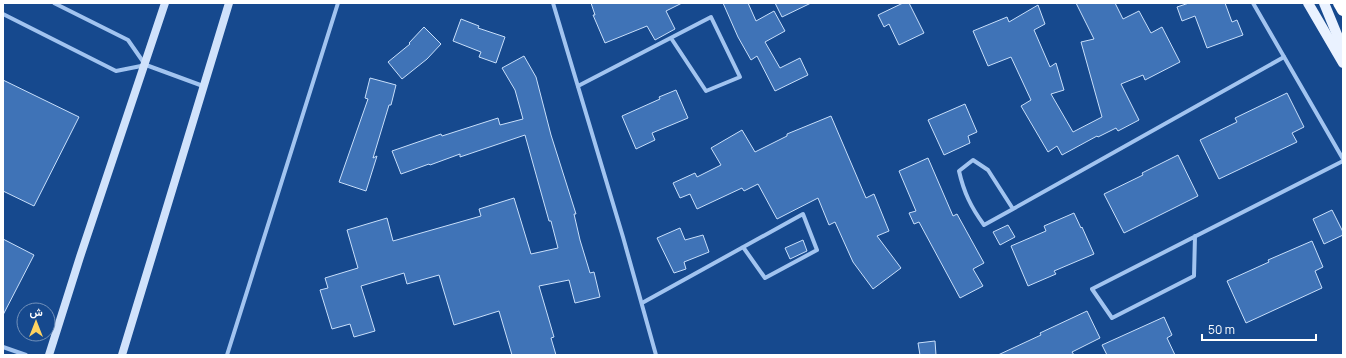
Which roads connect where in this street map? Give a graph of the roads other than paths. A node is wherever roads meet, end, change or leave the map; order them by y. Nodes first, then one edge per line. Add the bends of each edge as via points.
1 (54, 3) edge
2 (166, 3) edge
3 (230, 3) edge
4 (338, 3) edge
5 (552, 3) edge
6 (1254, 3) edge
7 (1308, 3) edge
8 (1324, 3) edge
9 (1339, 3) edge
10 (1343, 10) edge
11 (3, 14) edge
12 (671, 38) junction
13 (1343, 49) edge
14 (1284, 57) junction
15 (1343, 63) edge
16 (146, 65) junction
17 (204, 86) junction
18 (578, 86) junction
19 (1343, 160) edge
20 (1013, 209) junction
21 (1195, 236) junction
22 (743, 247) junction
23 (642, 303) junction
24 (3, 347) edge
25 (26, 355) edge
26 (49, 355) edge
27 (122, 355) edge
28 (227, 355) edge
29 (656, 355) edge

1 - 16 street via 128,40
2 - 16 main road
3 - 17 main road
4 - 28 street
5 - 18 street
6 - 14 street
7 - 15 main road
8 - 13 main road
9 - 10 highway
11 - 16 street via 116,71
12 - 12 street via 711,17 740,77 706,91
12 - 18 street
14 - 19 street
14 - 20 street
16 - 17 street
16 - 26 main road
17 - 27 main road
18 - 23 street
19 - 21 street
20 - 20 street via 984,225 964,192 959,171 972,160 988,170
21 - 21 street via 1092,289 1112,318 1194,276
22 - 22 street via 803,214 817,250 765,278
22 - 23 street
23 - 29 street
24 - 25 street

